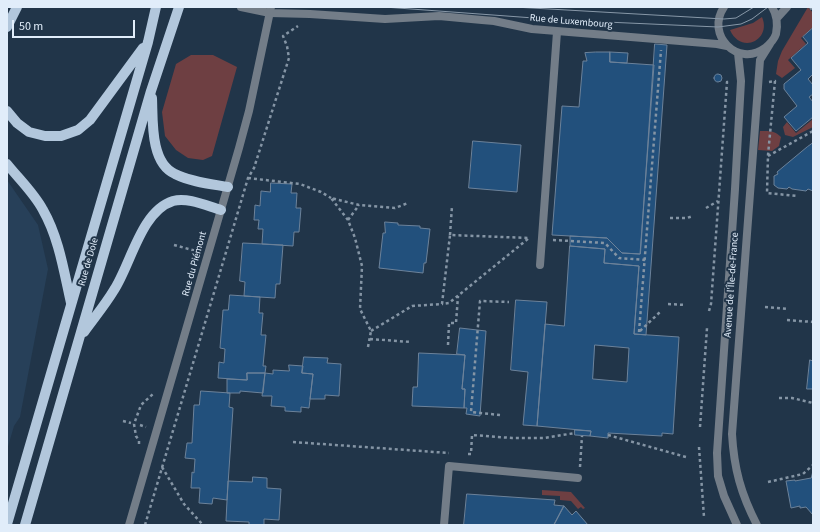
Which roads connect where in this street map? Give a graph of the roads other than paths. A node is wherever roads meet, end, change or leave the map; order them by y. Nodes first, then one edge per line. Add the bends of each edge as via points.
1 (17, 7) edge
2 (179, 7) edge
3 (241, 7) edge
4 (724, 7) edge
5 (772, 7) edge
6 (787, 7) edge
7 (271, 10) edge
8 (155, 12) edge
9 (777, 18) junction
10 (7, 27) edge
11 (557, 32) junction
12 (148, 42) junction
13 (770, 44) junction
14 (727, 46) junction
15 (738, 53) junction
16 (152, 91) junction
17 (7, 111) edge
18 (7, 164) edge
19 (228, 187) junction
20 (221, 210) junction
21 (540, 265) dead end
22 (72, 304) junction
23 (79, 339) junction
24 (578, 478) dead end
25 (7, 524) edge
26 (24, 525) edge
27 (129, 525) edge
28 (444, 525) edge
29 (737, 525) edge
30 (757, 525) edge

1 - 10 main road
2 - 16 main road, Rue de Dole
3 - 7 street, Rue de Luxembourg
4 - 14 street via 718,19 718,27 719,34
5 - 9 street
6 - 9 street
7 - 11 street, Rue de Luxembourg via 385,20 439,16 494,21
7 - 19 street, Rue du Piémont via 249,111
8 - 12 main road, Rue de Dole
9 - 13 street, Avenue de l'Île-de-France via 775,36
11 - 14 street, Rue de Luxembourg
11 - 21 street
12 - 17 main road via 95,114 78,130 61,136 29,132
12 - 22 main road, Rue de Dole
13 - 15 street via 755,53
13 - 30 street, Avenue de l'Île-de-France via 760,60 732,434 733,458 745,501
14 - 15 street
15 - 29 street, Avenue de l'Île-de-France via 741,81 717,453 718,476
16 - 19 main road via 154,142 163,164 173,173 186,178
16 - 23 main road, Rue de Dole
18 - 22 main road via 36,199 48,220 55,237
19 - 20 street, Rue du Piémont
20 - 23 main road via 188,201 175,201 164,204 156,211 146,224 115,289
20 - 27 street, Rue du Piémont
22 - 25 main road, Rue de Dole
23 - 26 main road, Rue de Dole
24 - 28 street via 449,466

